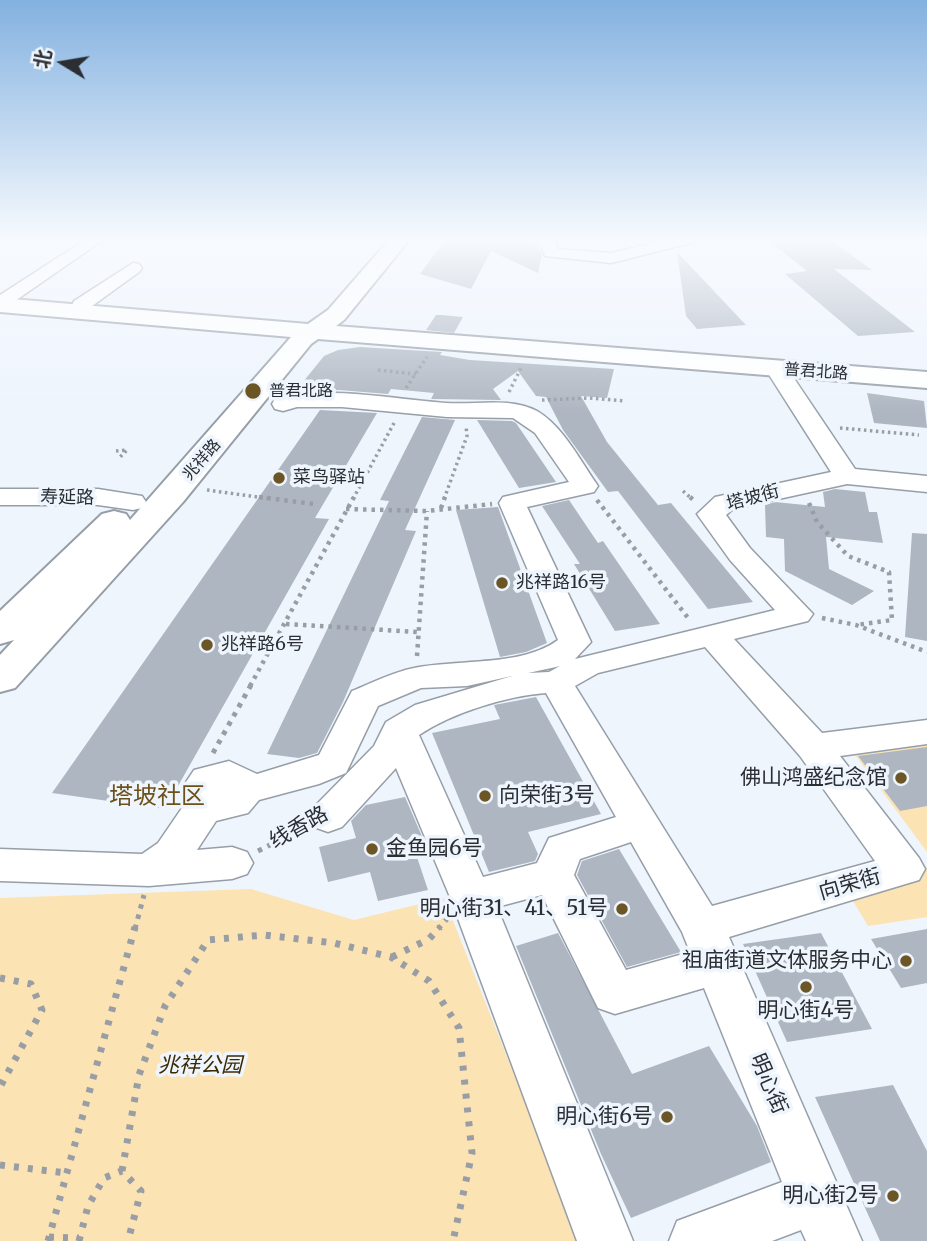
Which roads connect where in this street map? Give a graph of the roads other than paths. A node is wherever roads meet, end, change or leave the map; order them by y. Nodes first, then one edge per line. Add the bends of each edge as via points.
1 (91, 298) edge
2 (343, 298) edge
3 (359, 298) edge
4 (8, 302) edge
5 (81, 305) junction
6 (183, 320) junction
7 (307, 322) junction
8 (0, 324) edge
9 (444, 334) junction
10 (250, 364) junction
11 (927, 368) edge
12 (777, 370) junction
13 (927, 380) edge
14 (283, 404) dead end
15 (847, 476) junction
16 (927, 485) edge
17 (0, 498) edge
18 (133, 502) junction
19 (700, 627) junction
20 (0, 632) edge
21 (0, 678) edge
22 (556, 682) junction
23 (399, 731) junction
24 (927, 732) edge
25 (813, 747) junction
26 (328, 817) road end
27 (640, 824) junction
28 (233, 863) road end
29 (0, 865) edge
30 (149, 870) junction
31 (553, 875) junction
32 (471, 897) junction
33 (710, 946) junction
34 (825, 1219) edge
35 (605, 1241) edge
36 (697, 1241) edge

1 - 5 street
2 - 7 main road, 兆祥路
3 - 9 main road via 359,310 366,316 405,329
4 - 5 main road
4 - 6 main road
4 - 8 street
5 - 7 main road
6 - 7 main road
6 - 10 main road via 235,331 253,343
7 - 9 main road, 普君北路
7 - 10 main road, 兆祥路 via 276,337
7 - 12 main road, 普君北路
7 - 21 main road, 兆祥路 via 302,339 172,495
9 - 11 main road, 普君北路
10 - 18 main road, 兆祥路 via 210,420
12 - 13 main road, 普君北路
12 - 15 street
14 - 30 street via 326,401 515,411 529,416 585,486 512,503 575,642 556,657 467,675 416,678 364,699 333,764 246,790 231,806 207,806 173,853
15 - 16 street, 塔坡街
15 - 19 street, 塔坡街 via 724,503 711,514 731,546 797,614
17 - 18 street, 寿延路 via 98,497
18 - 20 main road, 兆祥路
19 - 22 street via 586,666
19 - 25 street, 向荣街
22 - 23 street, 线香路 via 524,684 427,713
22 - 27 street
23 - 26 street, 线香路 via 381,761
23 - 32 street
24 - 25 street
25 - 33 street, 向荣街 via 904,869
27 - 31 street via 563,849
27 - 33 street
28 - 30 street
29 - 30 street
31 - 32 street
31 - 33 street via 615,994
32 - 35 street
33 - 34 street, 明心街
34 - 36 street

